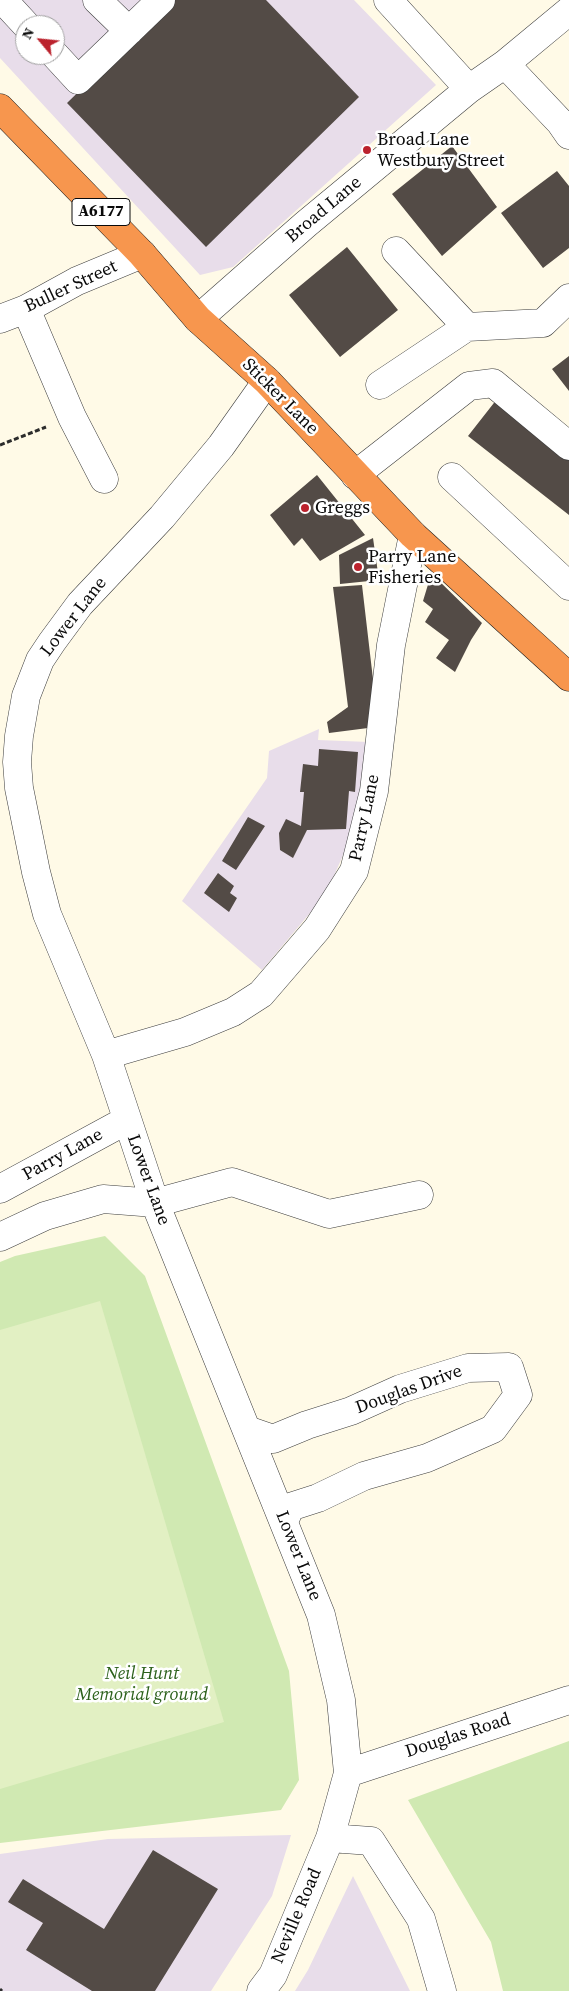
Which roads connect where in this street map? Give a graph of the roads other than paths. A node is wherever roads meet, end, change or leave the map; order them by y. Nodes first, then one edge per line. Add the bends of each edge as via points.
1 (3, 0) edge
2 (97, 0) edge
3 (161, 0) edge
4 (388, 0) edge
5 (569, 12) edge
6 (17, 15) edge
7 (128, 31) junction
8 (505, 64) junction
9 (64, 65) edge
10 (469, 90) junction
11 (0, 108) edge
12 (569, 135) edge
13 (396, 252) dead end
14 (142, 254) junction
15 (569, 298) edge
16 (26, 308) junction
17 (0, 319) edge
18 (198, 319) junction
19 (467, 327) junction
20 (268, 381) junction
21 (380, 385) dead end
22 (569, 446) edge
23 (355, 476) junction
24 (452, 477) dead end
25 (104, 479) dead end
26 (413, 535) junction
27 (569, 586) edge
28 (569, 677) edge
29 (106, 1055) junction
30 (127, 1120) junction
31 (0, 1190) edge
32 (419, 1196) dead end
33 (155, 1203) junction
34 (0, 1237) edge
35 (248, 1430) junction
36 (284, 1522) junction
37 (569, 1700) edge
38 (348, 1773) junction
39 (330, 1838) junction
40 (261, 1991) edge
41 (442, 1991) edge

1 - 6 street
2 - 7 street
3 - 7 street
4 - 10 street
5 - 8 street, Broad Lane
7 - 9 street via 78,80
8 - 10 street, Broad Lane
8 - 12 street
10 - 18 street, Broad Lane via 306,224
11 - 14 highway, Sticker Lane / A6177
13 - 19 street
14 - 16 street, Buller Street
14 - 18 highway, Sticker Lane / A6177
15 - 19 street via 543,323
16 - 17 street, Buller Street
16 - 25 street via 72,416
18 - 20 highway, Sticker Lane / A6177
19 - 21 street
20 - 23 highway, Sticker Lane / A6177
20 - 29 street, Lower Lane via 221,446 162,517 80,604 40,660 26,696 19,736 18,779 36,872 46,914
22 - 23 street via 493,384 469,386
23 - 26 highway, Sticker Lane / A6177
24 - 27 street
26 - 28 highway, Sticker Lane / A6177
26 - 29 street, Parry Lane via 391,645 374,791 354,871 317,929 261,994 233,1012 184,1032
29 - 30 street, Lower Lane
30 - 31 street, Parry Lane
30 - 33 street, Lower Lane
32 - 33 street via 329,1214 232,1182
33 - 34 street via 103,1199 45,1216
33 - 35 street, Lower Lane
35 - 36 street, Lower Lane
35 - 36 street, Douglas Drive via 273,1438 468,1368 510,1367 518,1395 493,1429 427,1458 364,1476 318,1498 290,1507
36 - 38 street, Lower Lane via 321,1615 341,1700
37 - 38 street, Douglas Road
38 - 39 street, Lower Lane
39 - 40 street, Neville Road via 273,1974
39 - 41 street via 371,1841 421,1919

